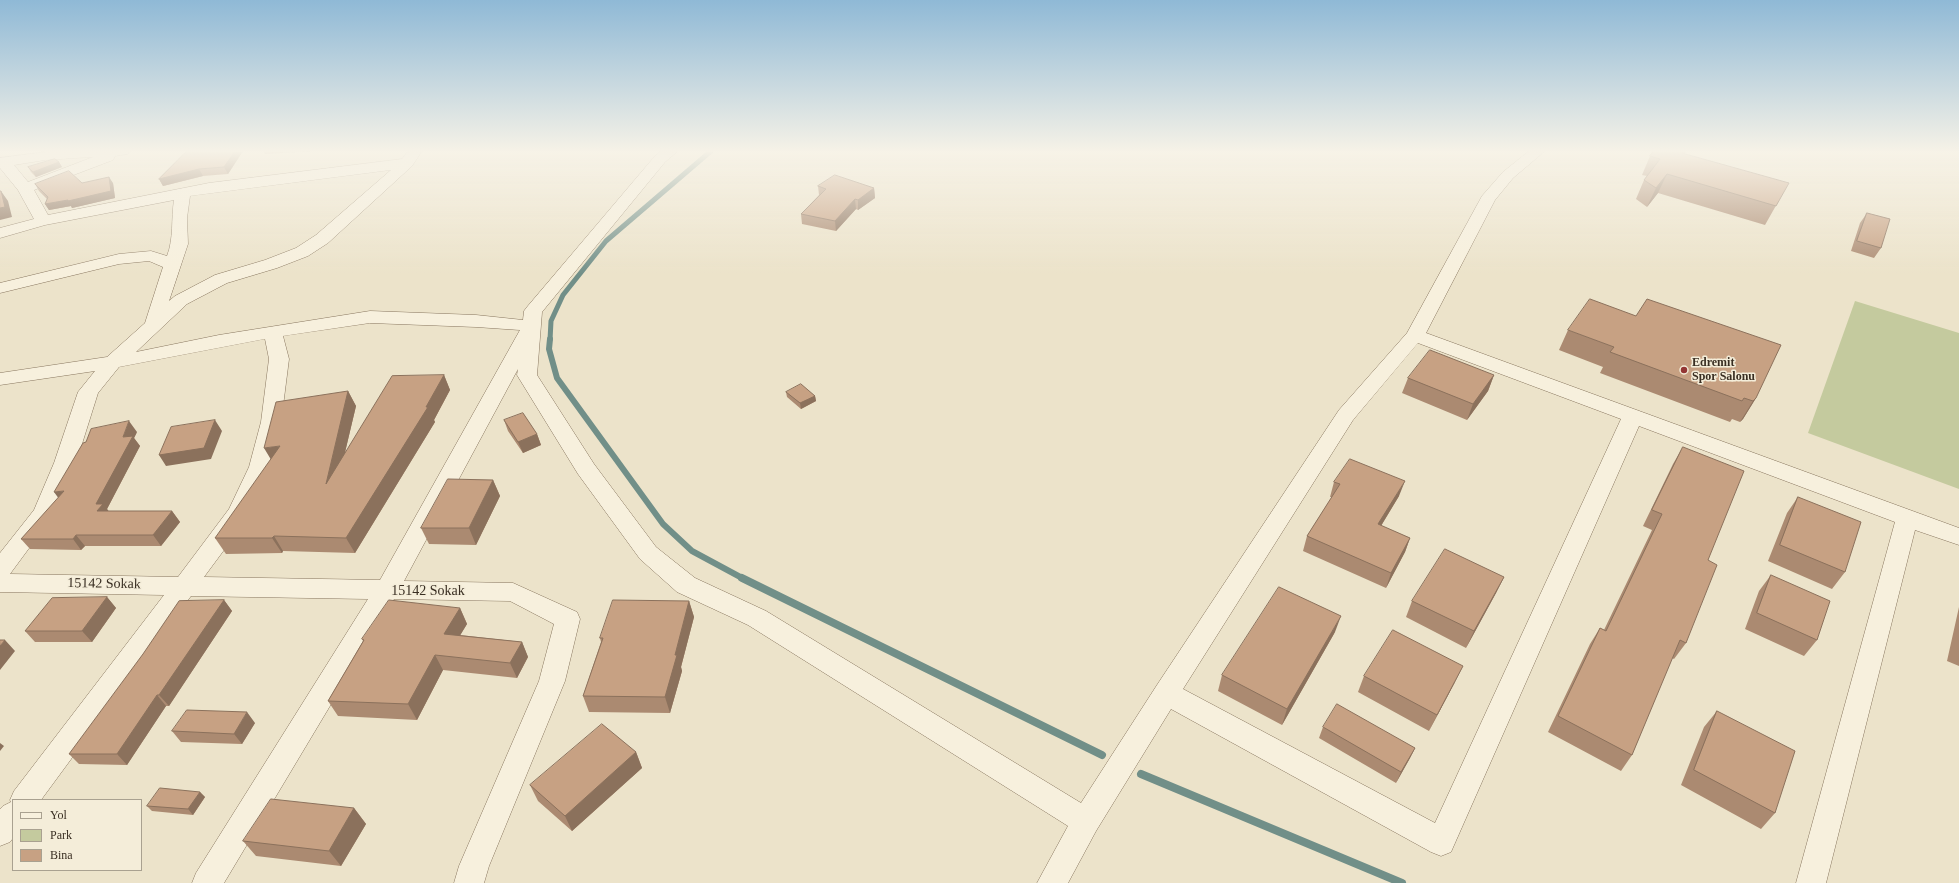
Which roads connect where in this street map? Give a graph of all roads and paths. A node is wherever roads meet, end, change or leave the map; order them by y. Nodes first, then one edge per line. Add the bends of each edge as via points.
1 (27, 192) edge
2 (188, 192) edge
3 (373, 192) edge
4 (632, 192) edge
5 (1494, 192) edge
6 (183, 193) junction
7 (43, 221) junction
8 (0, 233) edge
9 (174, 264) junction
10 (0, 288) edge
11 (154, 324) junction
12 (532, 326) junction
13 (273, 333) junction
14 (1415, 335) junction
15 (113, 362) junction
16 (0, 379) edge
17 (1634, 416) junction
18 (1907, 518) junction
19 (1959, 537) edge
20 (0, 570) edge
21 (0, 583) edge
22 (186, 585) junction
23 (386, 591) junction
24 (1166, 693) junction
25 (25, 799) edge
26 (12, 816) edge
27 (1086, 821) junction
28 (0, 832) edge
29 (207, 883) edge
30 (469, 883) edge
31 (1052, 883) edge
32 (1811, 883) edge

1 - 7 street
2 - 6 street
3 - 11 street via 322,239 302,252 221,279 181,300
4 - 12 street via 533,312
5 - 14 street
6 - 7 street
6 - 9 street via 179,218 180,244
7 - 8 street
9 - 10 street via 151,256 119,259
9 - 11 street
11 - 15 street
12 - 13 street via 370,317
12 - 23 street
12 - 27 street via 527,375 586,469 648,553 686,585 756,618
13 - 15 street
13 - 22 street via 279,360 271,422 260,467 239,513
14 - 17 street
14 - 24 street via 1346,415
15 - 16 street
15 - 20 street via 88,392 65,463 44,513
17 - 18 street
17 - 24 street via 1441,842
18 - 19 street
18 - 32 street
21 - 22 street, 15142 Sokak
22 - 23 street, 15142 Sokak
22 - 25 street
23 - 29 street
23 - 30 street, 15142 Sokak via 514,592 568,619 552,681
24 - 27 street
26 - 28 street
27 - 31 street

